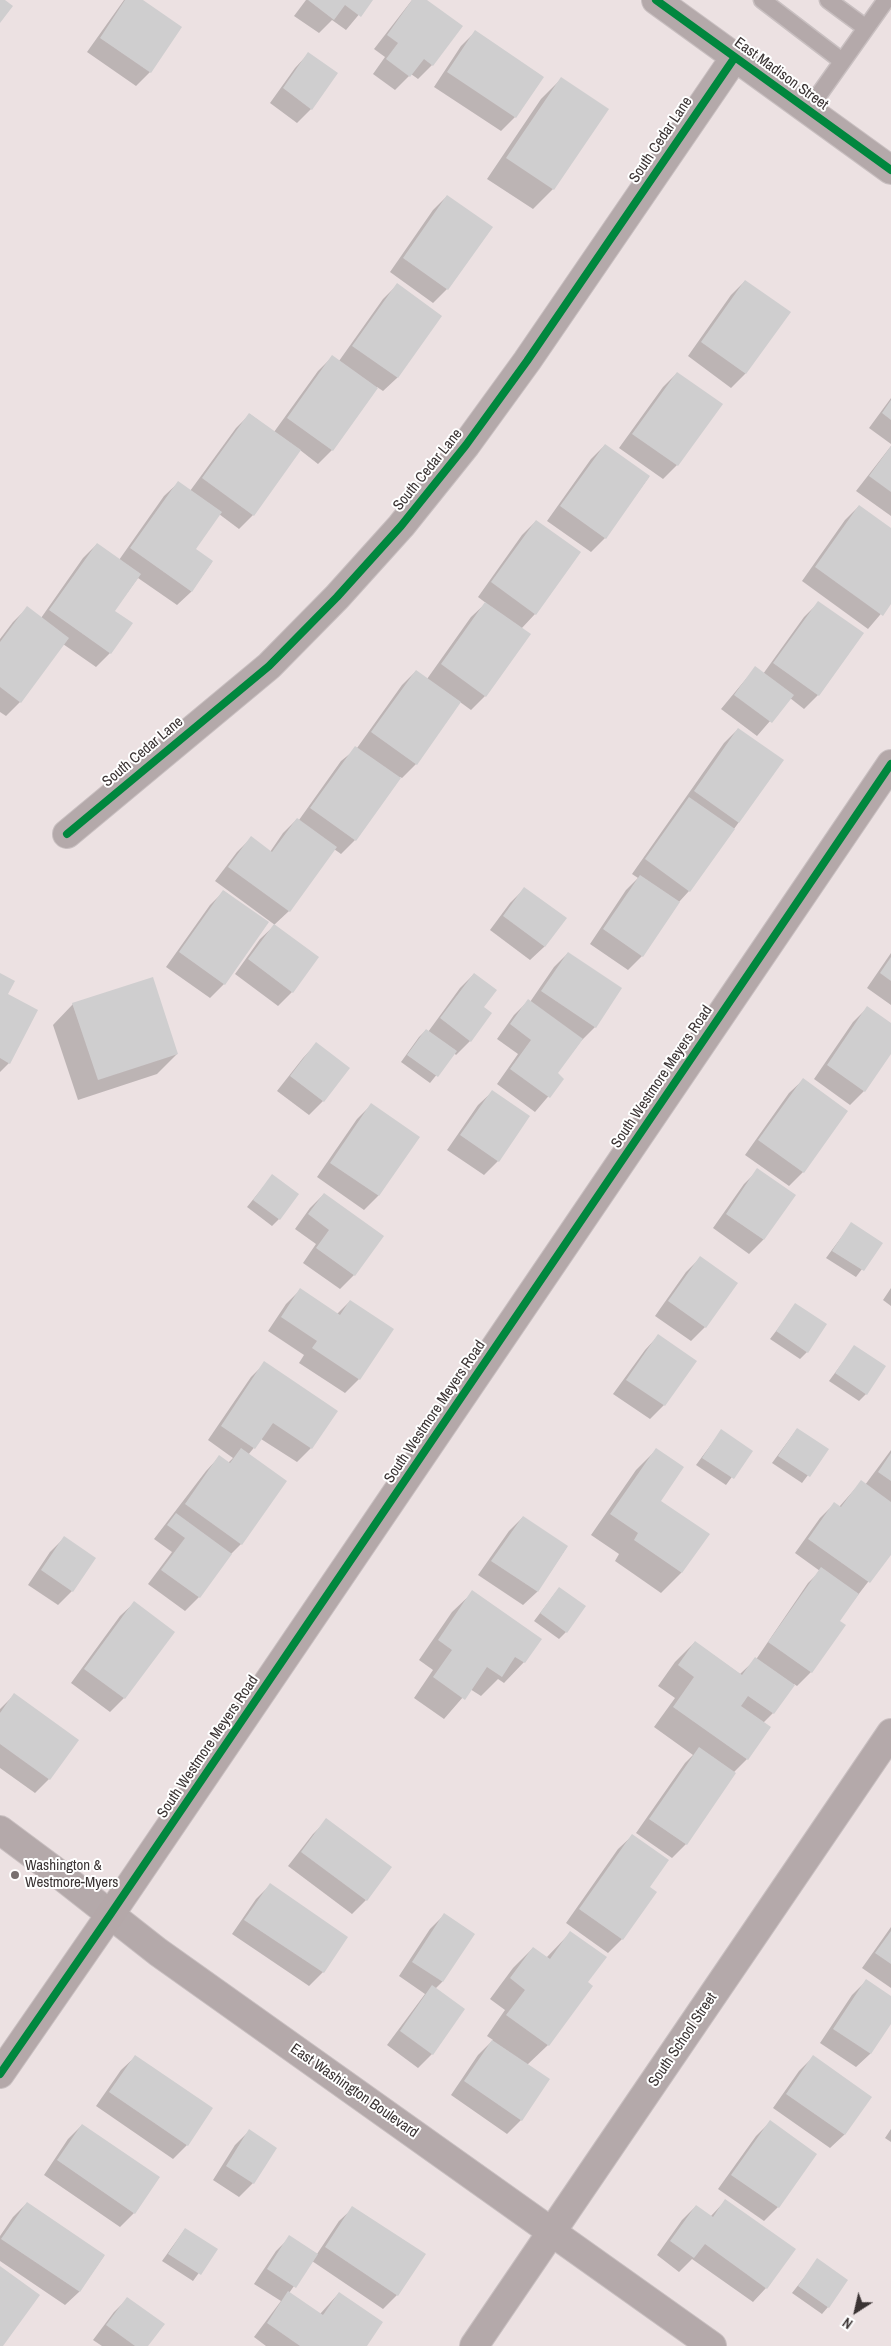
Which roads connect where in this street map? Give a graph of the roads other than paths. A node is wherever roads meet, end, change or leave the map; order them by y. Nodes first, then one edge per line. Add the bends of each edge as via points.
1 (656, 0) edge
2 (762, 0) edge
3 (828, 0) edge
4 (886, 0) edge
5 (866, 28) junction
6 (735, 57) junction
7 (842, 61) junction
8 (808, 110) junction
9 (891, 170) edge
10 (891, 764) edge
11 (67, 834) dead end
12 (891, 1733) edge
13 (0, 1830) edge
14 (110, 1915) junction
15 (0, 2074) edge
16 (553, 2231) junction
17 (474, 2346) edge
18 (712, 2346) edge

1 - 6 street, East Madison Street
2 - 7 lane
3 - 5 lane
4 - 5 lane
5 - 7 lane
6 - 8 street, East Madison Street
6 - 11 street, South Cedar Lane via 527,361 401,526 269,666
7 - 8 lane
8 - 9 street, East Madison Street
10 - 14 street, South Westmore Meyers Road
12 - 16 street, South School Street
13 - 14 street, East Washington Boulevard
14 - 15 street, South Westmore Meyers Road
14 - 16 street, East Washington Boulevard
16 - 17 street, South School Street
16 - 18 street, East Washington Boulevard

